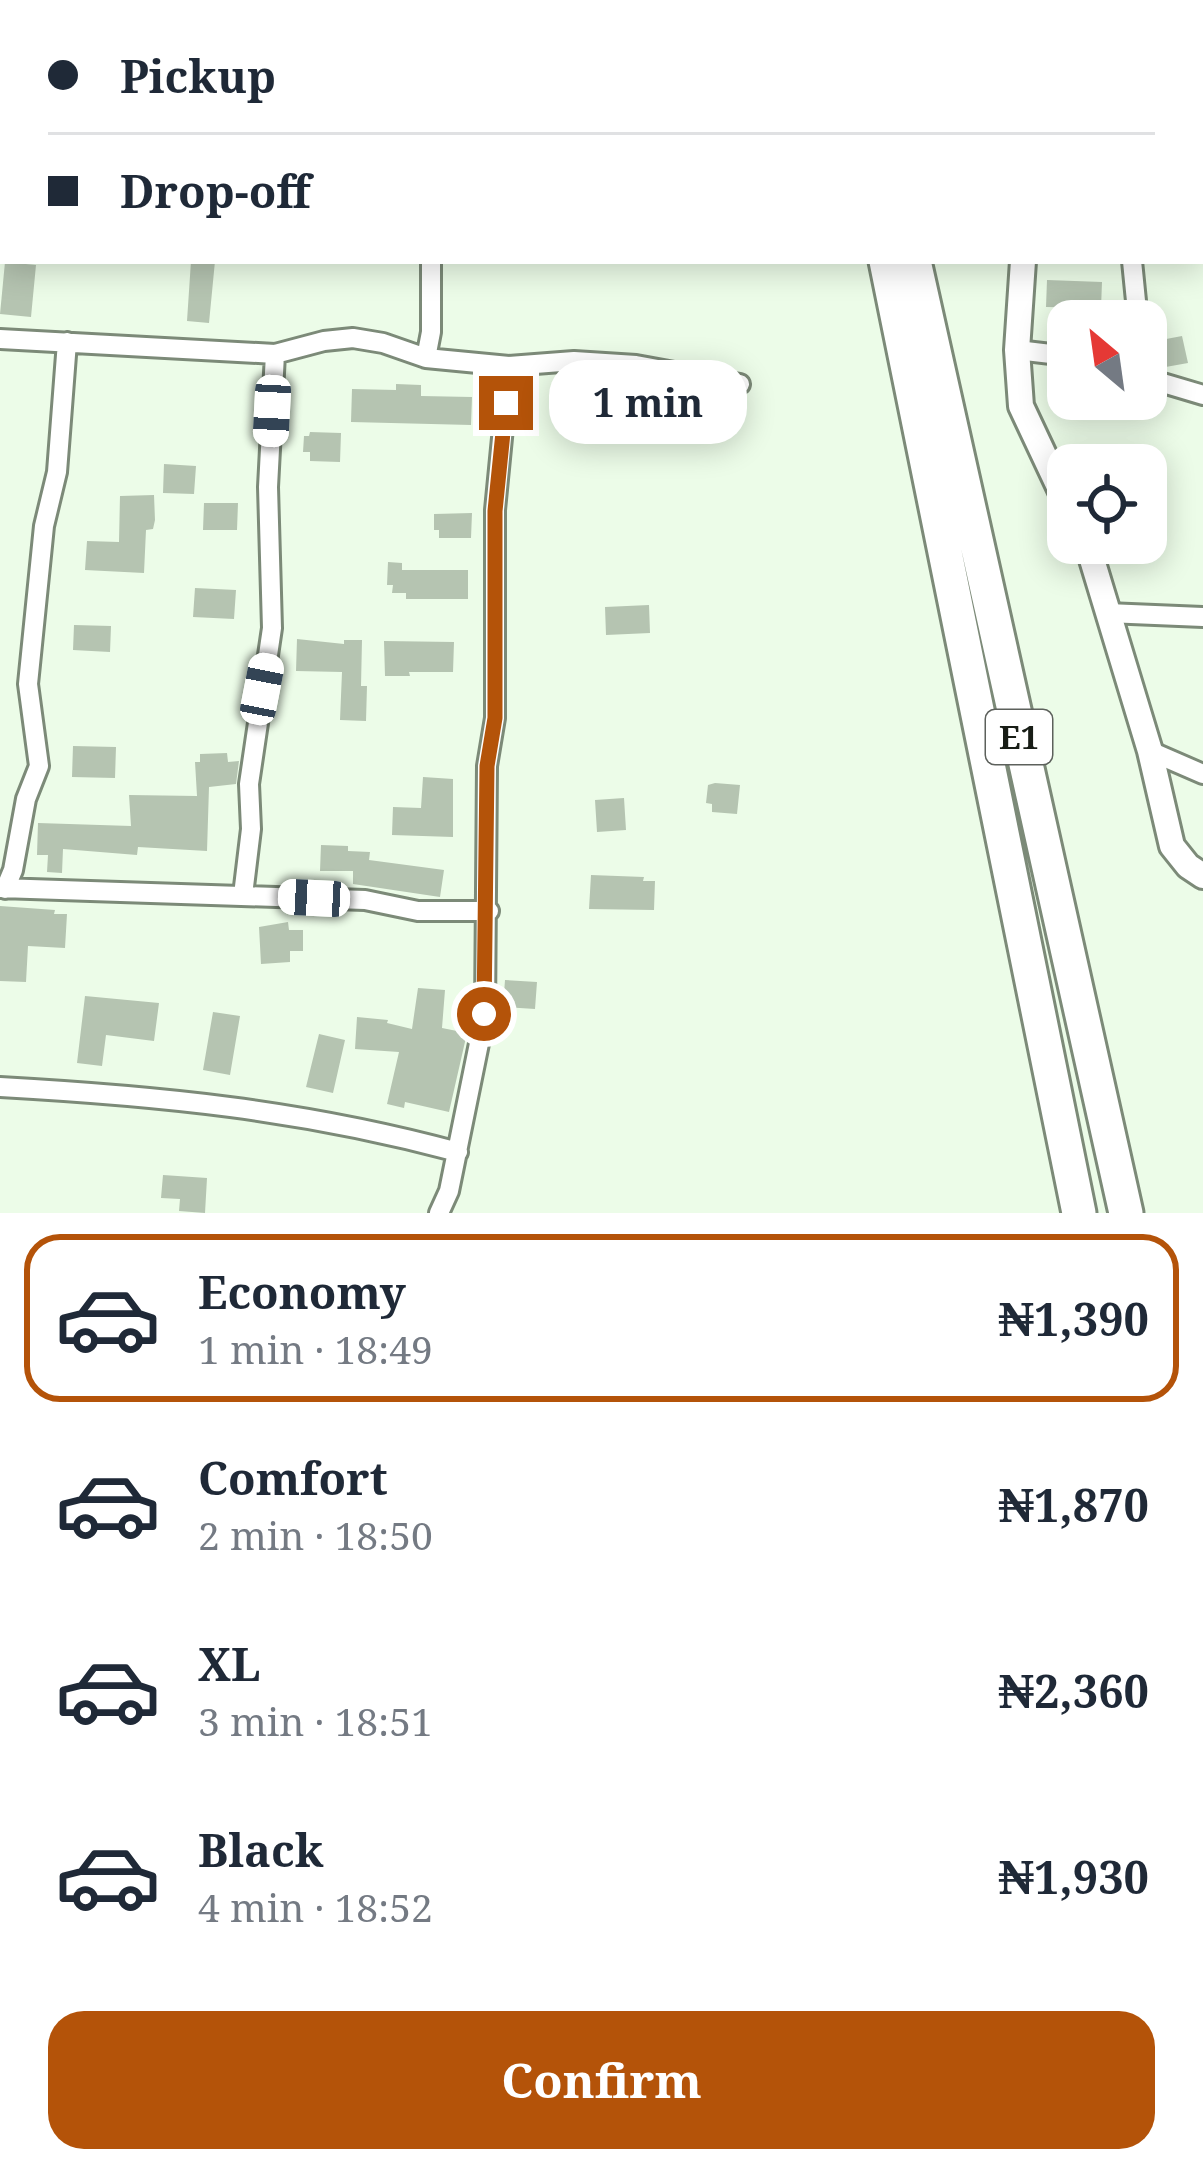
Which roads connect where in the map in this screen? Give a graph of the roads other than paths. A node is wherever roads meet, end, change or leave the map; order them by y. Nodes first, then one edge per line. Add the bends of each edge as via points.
1 (431, 264) edge
2 (887, 264) edge
3 (915, 264) edge
4 (1023, 264) edge
5 (1132, 264) edge
6 (1136, 300) edge
7 (0, 339) edge
8 (67, 342) junction
9 (1017, 350) junction
10 (275, 354) junction
11 (1047, 354) edge
12 (426, 358) junction
13 (509, 366) junction
14 (740, 384) dead end
15 (1167, 384) edge
16 (1203, 395) edge
17 (1047, 461) edge
18 (1093, 564) edge
19 (1107, 613) junction
20 (1203, 616) edge
21 (1150, 751) junction
22 (1203, 773) edge
23 (1203, 876) edge
24 (3, 889) edge
25 (243, 895) junction
26 (488, 911) junction
27 (0, 1087) edge
28 (458, 1152) junction
29 (440, 1213) edge
30 (1079, 1213) edge
31 (1126, 1213) edge

1 - 12 street
2 - 30 highway, E1
3 - 31 highway, E1
4 - 9 street
5 - 6 street
7 - 8 street
8 - 10 street
8 - 24 street via 28,684 39,766
9 - 11 street
9 - 17 street via 1021,406
10 - 12 street via 353,338
10 - 25 street via 272,628 249,784
12 - 13 street
13 - 14 street via 635,365
13 - 26 street via 495,511
15 - 16 street
18 - 19 street
19 - 20 street
19 - 21 street
21 - 22 street
21 - 23 street via 1172,846
24 - 25 street
25 - 26 street
26 - 28 street via 484,1014
27 - 28 street via 237,1106
28 - 29 street

